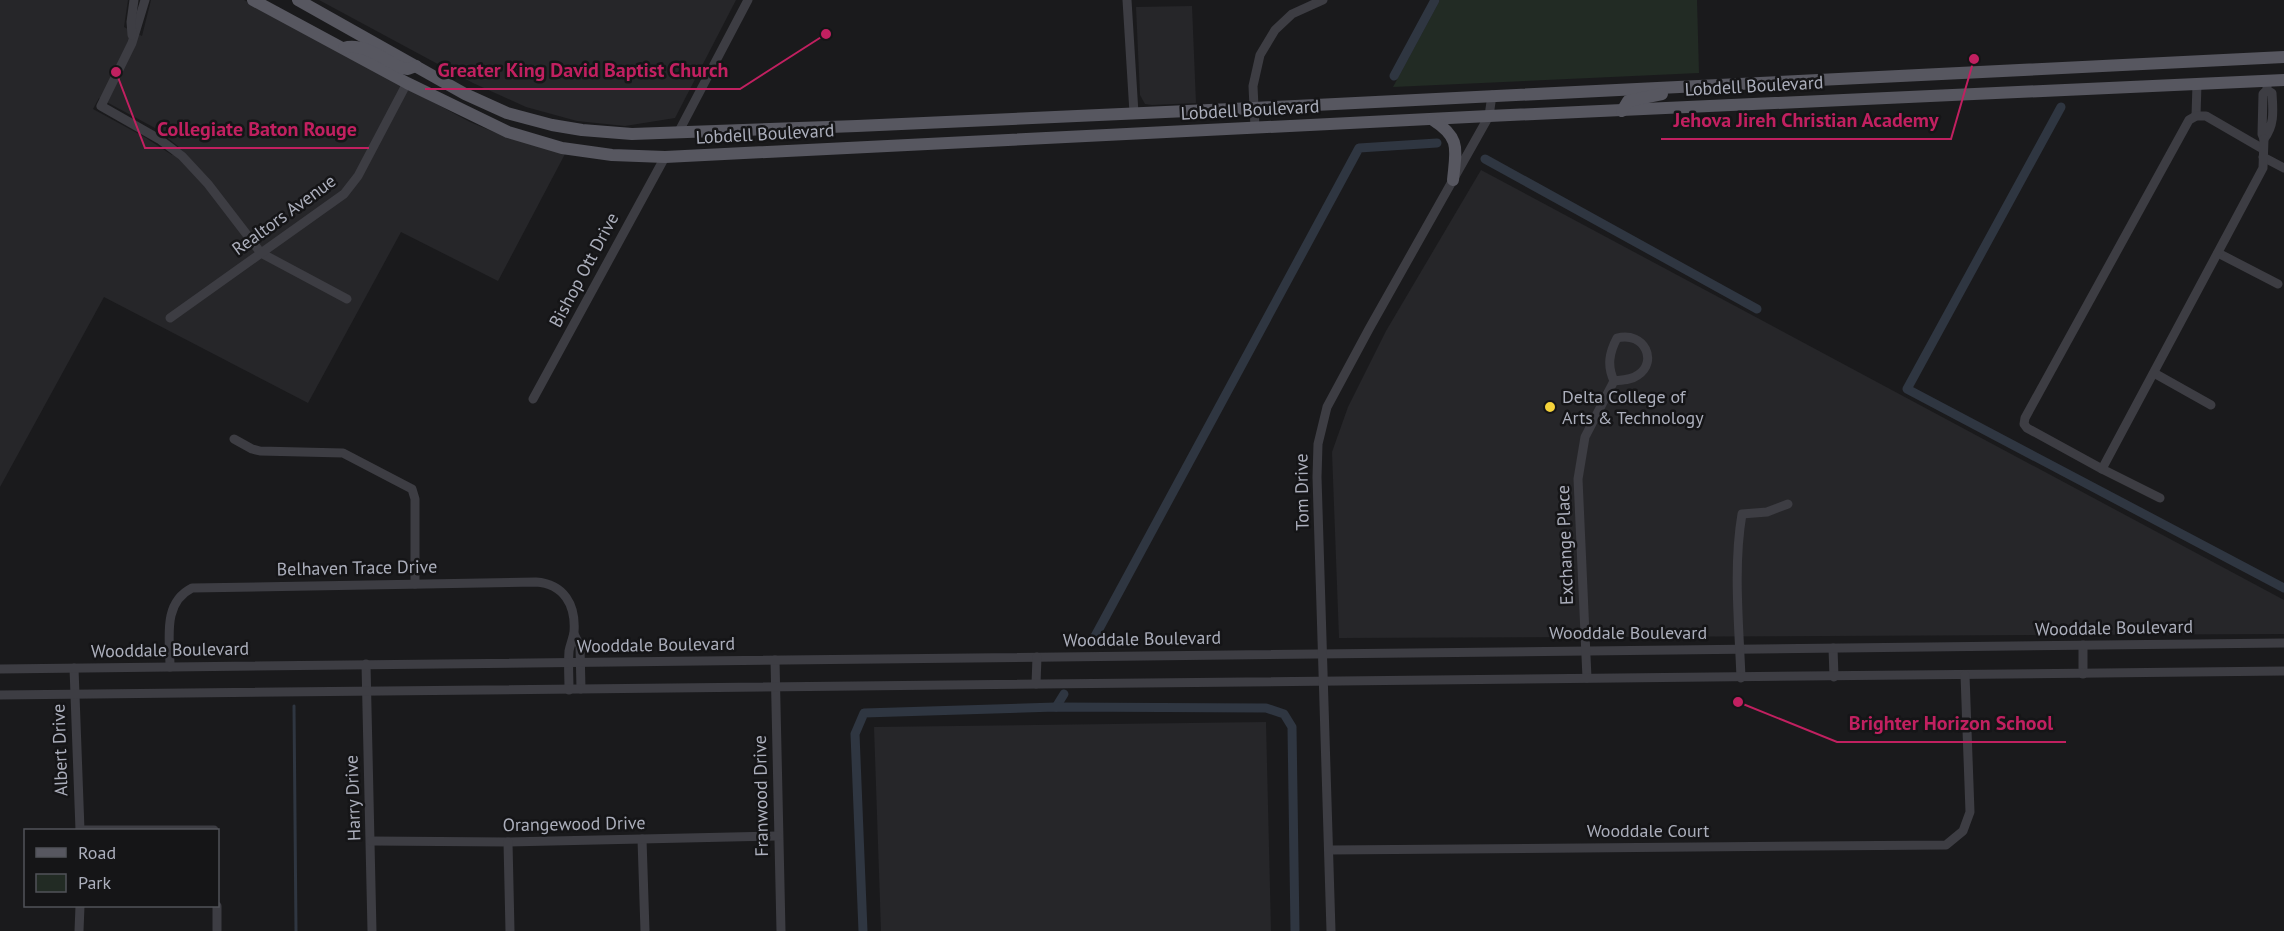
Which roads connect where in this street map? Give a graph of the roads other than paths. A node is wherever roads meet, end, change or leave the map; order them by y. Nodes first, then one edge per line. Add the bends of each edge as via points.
1 (134, 0) edge
2 (144, 0) edge
3 (253, 0) edge
4 (298, 0) edge
5 (748, 0) edge
6 (1127, 0) edge
7 (1323, 0) edge
8 (132, 43) junction
9 (343, 49) junction
10 (2284, 57) edge
11 (416, 66) junction
12 (1941, 74) junction
13 (2284, 80) edge
14 (407, 83) junction
15 (1725, 84) junction
16 (2197, 84) junction
17 (2267, 85) junction
18 (1679, 86) junction
19 (1492, 95) junction
20 (1887, 98) junction
21 (1727, 106) junction
22 (1254, 108) junction
23 (1183, 110) junction
24 (1622, 111) junction
25 (1134, 113) junction
26 (2271, 114) edge
27 (1489, 116) junction
28 (2196, 116) junction
29 (1433, 120) junction
30 (883, 124) junction
31 (1256, 128) junction
32 (1184, 131) junction
33 (678, 133) junction
34 (885, 146) junction
35 (2264, 148) junction
36 (664, 157) junction
37 (2284, 168) edge
38 (1453, 180) junction
39 (261, 253) junction
40 (2218, 253) junction
41 (2278, 284) dead end
42 (347, 299) dead end
43 (170, 318) dead end
44 (2154, 373) junction
45 (1614, 381) junction
46 (533, 399) dead end
47 (2211, 405) dead end
48 (234, 439) dead end
49 (2102, 469) junction
50 (2160, 498) dead end
51 (1788, 504) dead end
52 (415, 584) junction
53 (574, 634) junction
54 (2284, 643) edge
55 (2083, 645) junction
56 (1833, 648) junction
57 (1740, 649) junction
58 (1586, 650) junction
59 (1323, 654) junction
60 (1037, 657) junction
61 (775, 660) junction
62 (569, 662) junction
63 (581, 662) junction
64 (366, 664) junction
65 (170, 666) junction
66 (74, 668) junction
67 (0, 669) edge
68 (2284, 672) edge
69 (2084, 674) junction
70 (1965, 675) junction
71 (1834, 677) junction
72 (1587, 678) junction
73 (1741, 678) junction
74 (1324, 680) junction
75 (1036, 684) junction
76 (775, 688) junction
77 (581, 689) junction
78 (569, 690) junction
79 (366, 691) junction
80 (0, 695) edge
81 (75, 695) junction
82 (80, 829) edge
83 (778, 836) junction
84 (642, 839) junction
85 (371, 841) junction
86 (508, 842) junction
87 (1329, 850) junction
88 (80, 907) edge
89 (217, 907) edge
90 (79, 931) edge
91 (218, 931) edge
92 (372, 931) edge
93 (510, 931) edge
94 (645, 931) edge
95 (781, 931) edge
96 (1330, 931) edge

1 - 8 street
2 - 8 street
3 - 9 main road, Lobdell Boulevard
4 - 11 main road, Lobdell Boulevard
5 - 33 street
6 - 25 street
7 - 22 street via 1292,14 1275,30 1260,56 1253,86
8 - 39 street via 101,106 182,156
9 - 11 main road via 364,49 402,68
9 - 14 main road, Lobdell Boulevard
10 - 12 main road, Lobdell Boulevard
11 - 14 main road
11 - 33 main road, Lobdell Boulevard via 465,94 534,121 608,133
12 - 15 main road, Lobdell Boulevard
12 - 20 main road via 1931,80 1895,84
13 - 17 main road, Lobdell Boulevard
14 - 36 main road, Lobdell Boulevard via 519,136 582,151
14 - 39 street, Realtors Avenue via 352,185
15 - 18 main road, Lobdell Boulevard
15 - 21 main road
16 - 17 main road, Lobdell Boulevard
16 - 20 main road, Lobdell Boulevard
16 - 28 street
17 - 26 street via 2263,94
18 - 19 main road, Lobdell Boulevard
18 - 24 main road via 1669,93 1628,101
19 - 22 main road, Lobdell Boulevard
19 - 27 street, Tom Drive
20 - 21 main road, Lobdell Boulevard
21 - 24 main road, Lobdell Boulevard
22 - 23 main road, Lobdell Boulevard
22 - 31 street
23 - 25 main road, Lobdell Boulevard
23 - 32 street
24 - 27 main road, Lobdell Boulevard
25 - 30 main road, Lobdell Boulevard
26 - 35 street via 2262,134
27 - 29 main road, Lobdell Boulevard
27 - 38 street, Tom Drive
28 - 35 street via 2206,116
28 - 49 street via 2188,120 2025,418 2027,428
29 - 31 main road, Lobdell Boulevard
29 - 38 main road via 1455,140
30 - 33 main road, Lobdell Boulevard
30 - 34 main road
31 - 32 main road, Lobdell Boulevard
32 - 34 main road, Lobdell Boulevard
33 - 36 main road
34 - 36 main road, Lobdell Boulevard
35 - 37 street
35 - 40 street via 2262,168
36 - 46 street, Bishop Ott Drive
38 - 59 street, Tom Drive via 1327,407 1318,444 1317,477
39 - 42 street
39 - 43 street, Realtors Avenue
40 - 41 street
40 - 44 street
44 - 47 street
44 - 49 street
45 - 45 street via 1640,374 1647,361 1646,350 1634,338 1617,338 1611,348 1609,370
45 - 58 street, Exchange Place via 1585,437 1578,479
48 - 52 street via 256,450 349,454 412,489
49 - 50 street
51 - 57 street via 1767,512 1742,514 1738,573
52 - 53 street, Belhaven Trace Drive via 549,584 569,600
52 - 65 street, Belhaven Trace Drive via 192,588 179,596 171,612
53 - 62 street
53 - 63 street
54 - 55 street, Wooddale Boulevard
55 - 56 street, Wooddale Boulevard
55 - 69 street
56 - 57 street, Wooddale Boulevard
56 - 71 street
57 - 58 street, Wooddale Boulevard
57 - 73 street
58 - 59 street, Wooddale Boulevard
58 - 72 street, Exchange Place
59 - 60 street, Wooddale Boulevard
59 - 74 street, Tom Drive
60 - 61 street, Wooddale Boulevard
60 - 75 street
61 - 63 street, Wooddale Boulevard
61 - 76 street, Franwood Drive
62 - 63 street, Wooddale Boulevard
62 - 64 street, Wooddale Boulevard
62 - 78 street
63 - 77 street
64 - 65 street, Wooddale Boulevard
64 - 79 street, Harry Drive
65 - 66 street, Wooddale Boulevard
66 - 67 street, Wooddale Boulevard
66 - 81 street, Albert Drive
68 - 69 street
69 - 70 street
70 - 71 street
70 - 87 street, Wooddale Court via 1970,812 1963,831 1946,845
71 - 73 street
72 - 73 street
72 - 74 street
74 - 75 street
74 - 87 street, Tom Drive
75 - 76 street
76 - 77 street
76 - 83 street, Franwood Drive
77 - 78 street
78 - 79 street
79 - 81 street
79 - 85 street, Harry Drive
80 - 81 street
81 - 82 street, Albert Drive
83 - 84 street, Orangewood Drive
83 - 95 street, Franwood Drive
84 - 86 street, Orangewood Drive
84 - 94 street
85 - 86 street, Orangewood Drive
85 - 92 street, Harry Drive
86 - 93 street
87 - 96 street, Tom Drive
88 - 90 street
89 - 91 street

